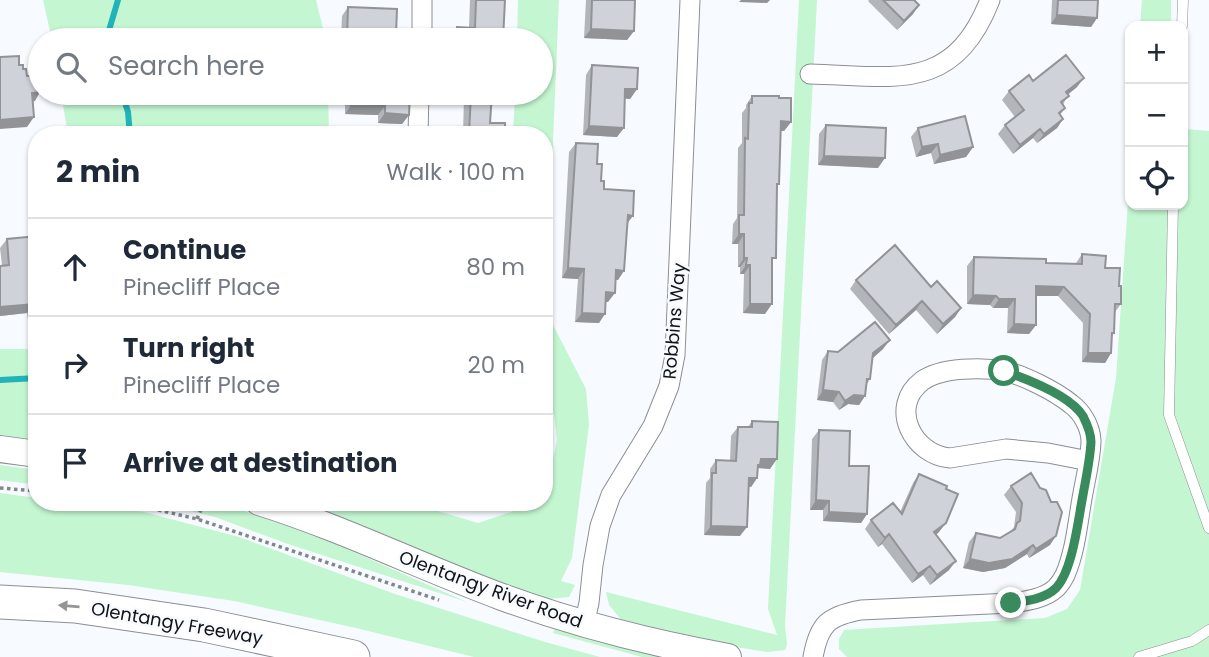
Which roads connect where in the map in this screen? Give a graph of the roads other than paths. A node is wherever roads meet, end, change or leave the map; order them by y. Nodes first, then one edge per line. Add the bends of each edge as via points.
1 (422, 0) edge
2 (690, 0) edge
3 (990, 0) edge
4 (1183, 0) edge
5 (1182, 21) edge
6 (422, 28) edge
7 (810, 74) dead end
8 (419, 105) edge
9 (418, 126) edge
10 (1173, 210) edge
11 (0, 449) edge
12 (28, 453) edge
13 (1089, 461) junction
14 (283, 511) edge
15 (1209, 528) edge
16 (0, 601) edge
17 (584, 624) junction
18 (1209, 630) edge
19 (353, 657) edge
20 (728, 657) edge
21 (813, 657) edge
22 (1139, 657) edge

1 - 6 street
2 - 17 street, Robbins Way via 675,355 653,426 611,495 600,526
3 - 7 street via 976,31 942,65 916,75
4 - 5 lane
8 - 9 street
10 - 15 lane via 1169,415
11 - 12 main road
13 - 13 street via 1091,439 1081,413 1026,378 1004,371 944,372 919,383 909,398 907,417 912,435 941,457 1006,449
13 - 21 street via 1073,545 1055,589 1011,603 848,612 825,625 817,636
14 - 17 main road, Olentangy River Road via 504,598
19 -> 16 highway, Olentangy Freeway via 204,625 75,606
17 - 20 main road, Olentangy River Road
18 - 22 lane via 1192,641

